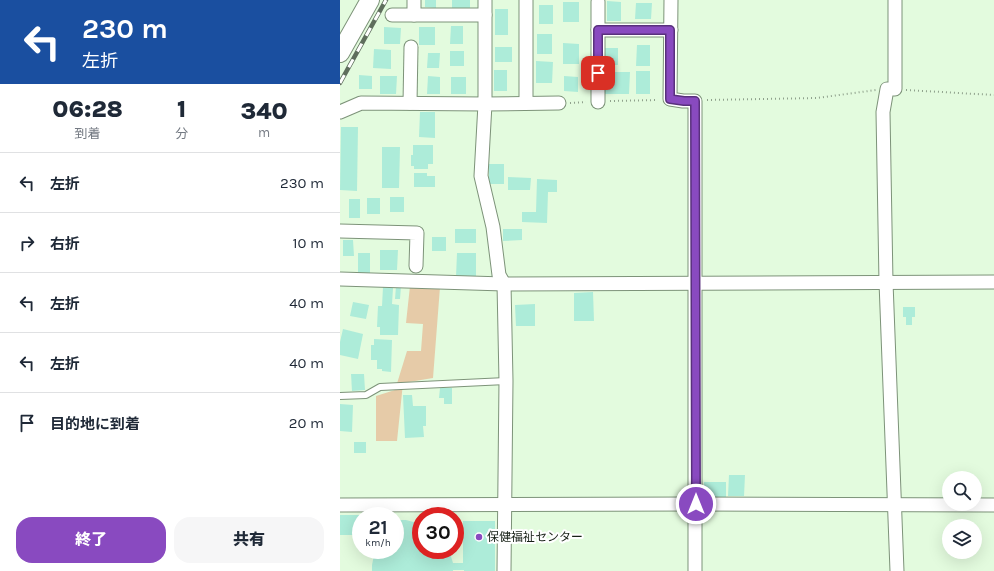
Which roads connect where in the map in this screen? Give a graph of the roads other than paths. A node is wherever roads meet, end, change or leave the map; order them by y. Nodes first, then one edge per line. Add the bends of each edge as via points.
1 (370, 0) edge
2 (414, 0) edge
3 (485, 0) edge
4 (526, 0) edge
5 (671, 0) edge
6 (895, 0) edge
7 (598, 2) dead end
8 (392, 15) dead end
9 (414, 15) junction
10 (485, 16) junction
11 (598, 30) junction
12 (670, 30) junction
13 (411, 47) dead end
14 (340, 53) edge
15 (598, 102) road end
16 (410, 103) junction
17 (526, 103) junction
18 (559, 103) road end
19 (485, 104) junction
20 (340, 112) edge
21 (340, 231) edge
22 (416, 266) dead end
23 (340, 279) edge
24 (886, 282) junction
25 (994, 282) edge
26 (695, 283) junction
27 (504, 284) junction
28 (506, 381) junction
29 (340, 396) edge
30 (696, 504) junction
31 (895, 504) junction
32 (994, 504) edge
33 (340, 505) edge
34 (505, 505) junction
35 (504, 571) edge
36 (695, 571) edge
37 (898, 571) edge

1 - 14 street
2 - 9 street
3 - 10 street
4 - 17 street
5 - 12 street
6 - 24 street via 891,89 883,112
7 - 11 street
8 - 9 street
9 - 10 street
10 - 19 street
11 - 12 street
11 - 15 street
12 - 26 street via 670,99 695,101
13 - 16 street
16 - 19 street
16 - 20 street via 361,103
17 - 18 street
17 - 19 street
19 - 27 street via 481,176 493,227 498,276
21 - 22 street via 417,233
23 - 27 street
24 - 25 street
24 - 26 street
24 - 31 street
26 - 27 street
26 - 30 street
27 - 28 street
28 - 29 lane via 380,387 366,395
28 - 34 street
30 - 31 street
30 - 34 street
30 - 36 street
31 - 32 street
31 - 37 street
33 - 34 street
34 - 35 street

